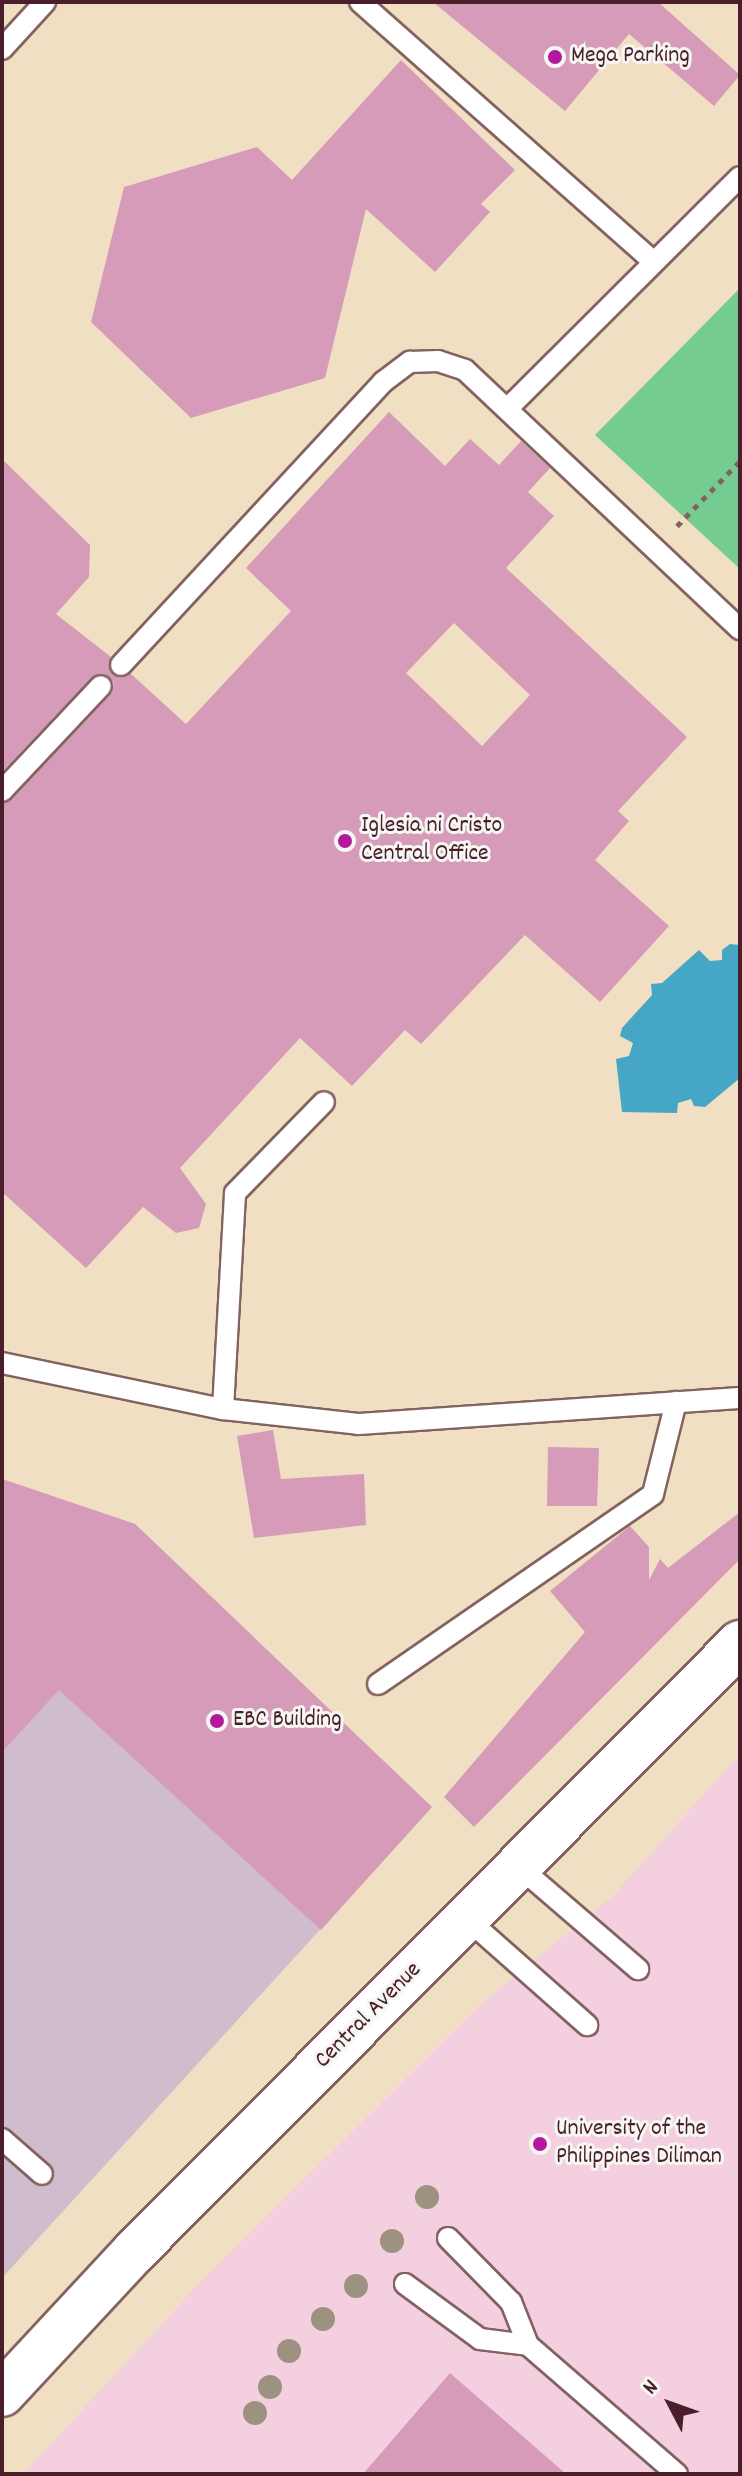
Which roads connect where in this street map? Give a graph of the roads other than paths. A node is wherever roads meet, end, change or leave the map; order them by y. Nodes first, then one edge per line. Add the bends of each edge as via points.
1 (45, 2) edge
2 (360, 2) edge
3 (2, 49) edge
4 (740, 177) edge
5 (654, 262) junction
6 (508, 408) junction
7 (740, 629) edge
8 (121, 665) dead end
9 (101, 686) dead end
10 (2, 791) edge
11 (324, 1102) dead end
12 (2, 1363) edge
13 (740, 1398) edge
14 (676, 1402) junction
15 (223, 1409) junction
16 (740, 1643) edge
17 (378, 1684) dead end
18 (517, 1865) junction
19 (466, 1918) junction
20 (638, 1969) dead end
21 (587, 2025) dead end
22 (2, 2139) edge
23 (42, 2174) dead end
24 (448, 2238) dead end
25 (405, 2284) dead end
26 (528, 2345) junction
27 (2, 2394) edge
28 (677, 2474) edge

1 - 3 lane
2 - 5 lane
4 - 5 lane
5 - 6 lane
6 - 7 lane
6 - 8 lane via 465,370 438,361 410,362 383,382
9 - 10 lane
11 - 15 lane via 235,1193
12 - 15 lane
13 - 14 lane
14 - 15 lane via 358,1424
14 - 17 lane via 653,1494
16 - 18 main road, Central Avenue
18 - 19 main road, Central Avenue
18 - 20 lane
19 - 21 lane
19 - 27 main road, Central Avenue via 135,2251
22 - 23 lane
24 - 26 lane via 511,2302
25 - 26 lane via 480,2339
26 - 28 lane

